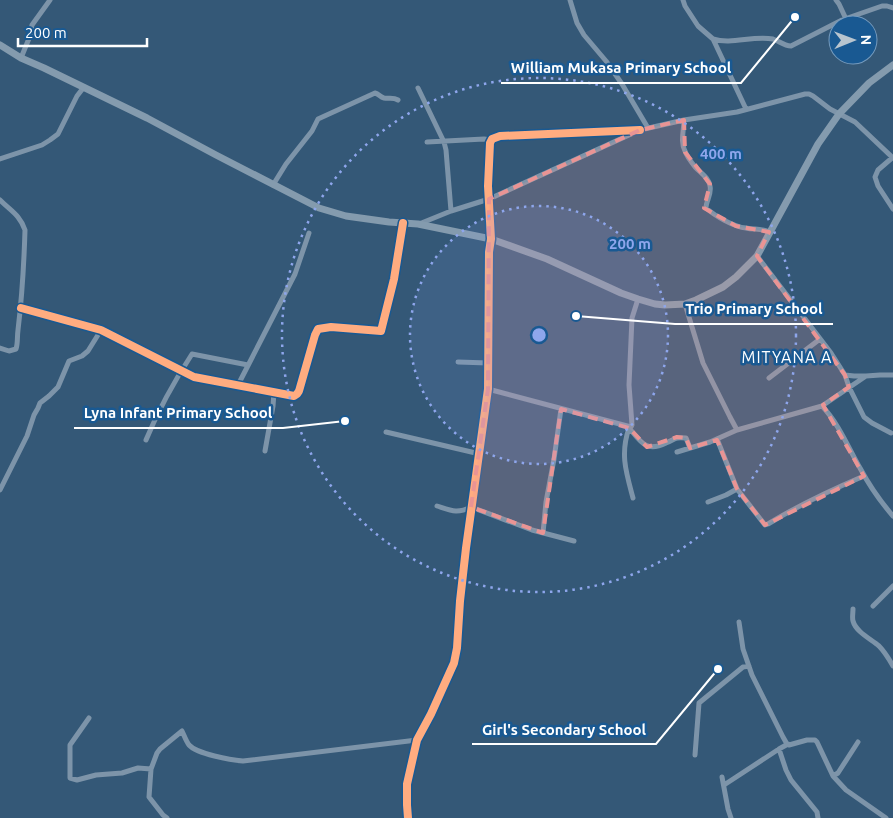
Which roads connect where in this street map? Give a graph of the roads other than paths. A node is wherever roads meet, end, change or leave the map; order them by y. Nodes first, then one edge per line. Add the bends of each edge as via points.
1 (50, 0) edge
2 (570, 0) edge
3 (683, 0) edge
4 (836, 0) edge
5 (893, 8) edge
6 (844, 15) edge
7 (857, 15) edge
8 (828, 28) edge
9 (713, 39) junction
10 (0, 45) edge
11 (21, 58) junction
12 (893, 65) edge
13 (84, 87) junction
14 (418, 88) dead end
15 (398, 100) dead end
16 (746, 110) junction
17 (838, 114) junction
18 (684, 120) junction
19 (648, 128) junction
20 (640, 130) junction
21 (491, 140) junction
22 (426, 142) dead end
23 (444, 142) junction
24 (893, 158) edge
25 (0, 159) edge
26 (274, 184) junction
27 (0, 200) edge
28 (489, 200) junction
29 (893, 209) edge
30 (451, 211) junction
31 (403, 223) junction
32 (418, 224) junction
33 (309, 232) dead end
34 (769, 232) junction
35 (491, 240) junction
36 (757, 256) junction
37 (638, 299) junction
38 (685, 304) junction
39 (21, 308) junction
40 (101, 330) junction
41 (820, 338) junction
42 (0, 348) edge
43 (458, 362) dead end
44 (488, 363) junction
45 (248, 364) junction
46 (182, 371) junction
47 (845, 375) junction
48 (866, 376) junction
49 (893, 376) edge
50 (769, 378) dead end
51 (238, 385) junction
52 (850, 387) junction
53 (488, 389) junction
54 (274, 392) junction
55 (822, 406) junction
56 (561, 409) junction
57 (629, 428) junction
58 (737, 430) junction
59 (386, 432) dead end
60 (891, 433) dead end
61 (717, 439) junction
62 (146, 440) dead end
63 (690, 448) junction
64 (265, 451) dead end
65 (677, 452) dead end
66 (480, 454) junction
67 (864, 476) junction
68 (737, 488) junction
69 (0, 490) edge
70 (633, 498) dead end
71 (708, 502) dead end
72 (437, 506) dead end
73 (471, 507) junction
74 (893, 516) edge
75 (542, 533) junction
76 (574, 541) dead end
77 (893, 586) edge
78 (873, 606) dead end
79 (853, 609) dead end
80 (739, 622) dead end
81 (749, 666) junction
82 (893, 666) edge
83 (89, 718) dead end
84 (417, 740) junction
85 (858, 742) dead end
86 (788, 744) junction
87 (779, 748) junction
88 (695, 755) dead end
89 (151, 769) junction
90 (833, 776) junction
91 (722, 777) dead end
92 (724, 784) junction
93 (163, 817) edge
94 (408, 818) edge
95 (731, 818) edge
96 (818, 818) edge
97 (886, 818) edge

1 - 11 street via 32,25
2 - 19 street via 584,35 617,76
3 - 9 street via 698,26
4 - 6 street
5 - 7 street via 882,6
8 - 9 street via 791,46 774,39
9 - 16 street
10 - 11 main road
11 - 13 main road
12 - 17 main road via 869,83
13 - 25 street via 58,134 42,144
13 - 26 main road
14 - 23 street
15 - 26 street via 375,93 318,119
16 - 17 street via 807,94
16 - 18 street
17 - 24 street via 855,122
17 - 34 main road
18 - 19 street
18 - 34 street via 682,139 685,152 710,184 706,208 736,226
19 - 20 street
20 - 21 street via 500,136
20 - 28 street
21 - 23 street
21 - 28 street
22 - 23 street
23 - 30 street
24 - 29 street via 878,170 875,177
26 - 31 main road via 320,208 346,216
27 - 39 street via 18,216 25,230
28 - 30 street
28 - 35 main road
30 - 32 street
31 - 32 main road
31 - 54 street via 381,331 318,329 297,394 290,396
32 - 35 main road
33 - 45 street via 294,274
34 - 36 main road
35 - 37 main road via 547,259
35 - 44 main road
36 - 38 main road via 723,287
36 - 41 street
37 - 38 main road via 662,305
37 - 57 street via 632,318 629,384 632,427
38 - 58 street via 704,363
39 - 40 street
39 - 42 street via 16,349
40 - 46 street
40 - 69 street via 88,351 66,364 58,387 40,403
41 - 47 street
41 - 50 street
43 - 44 street
44 - 53 main road
45 - 46 street via 192,354
45 - 51 street
46 - 51 street via 194,377
46 - 62 street
47 - 48 street
47 - 52 street
48 - 49 street
48 - 52 street
51 - 54 street
52 - 55 street
52 - 60 street via 864,417
53 - 56 street
53 - 66 main road
54 - 64 street
55 - 58 street
55 - 67 street via 835,422
56 - 57 street
56 - 75 street
57 - 63 street via 647,447 666,444 676,437 686,438
57 - 70 street via 624,462
58 - 61 street
59 - 66 street
61 - 63 street
61 - 68 street
63 - 65 street
66 - 73 main road
67 - 68 street via 765,525
67 - 74 street
68 - 71 street
72 - 73 street via 455,512
73 - 75 street
73 - 84 main road via 456,655
75 - 76 street
77 - 78 street
79 - 82 street via 853,623 886,654
80 - 81 street
81 - 86 street
81 - 88 street via 742,666 699,703
83 - 89 street via 70,745 70,778 77,780 138,768
84 - 89 street via 243,761 228,760 197,750 189,745 182,731 160,749
84 - 94 main road via 408,784
85 - 90 street
86 - 87 street
86 - 90 street via 815,740
87 - 92 street
87 - 96 street via 791,780 817,812
89 - 93 street via 149,797
90 - 97 street via 846,790
91 - 92 street
92 - 95 street

